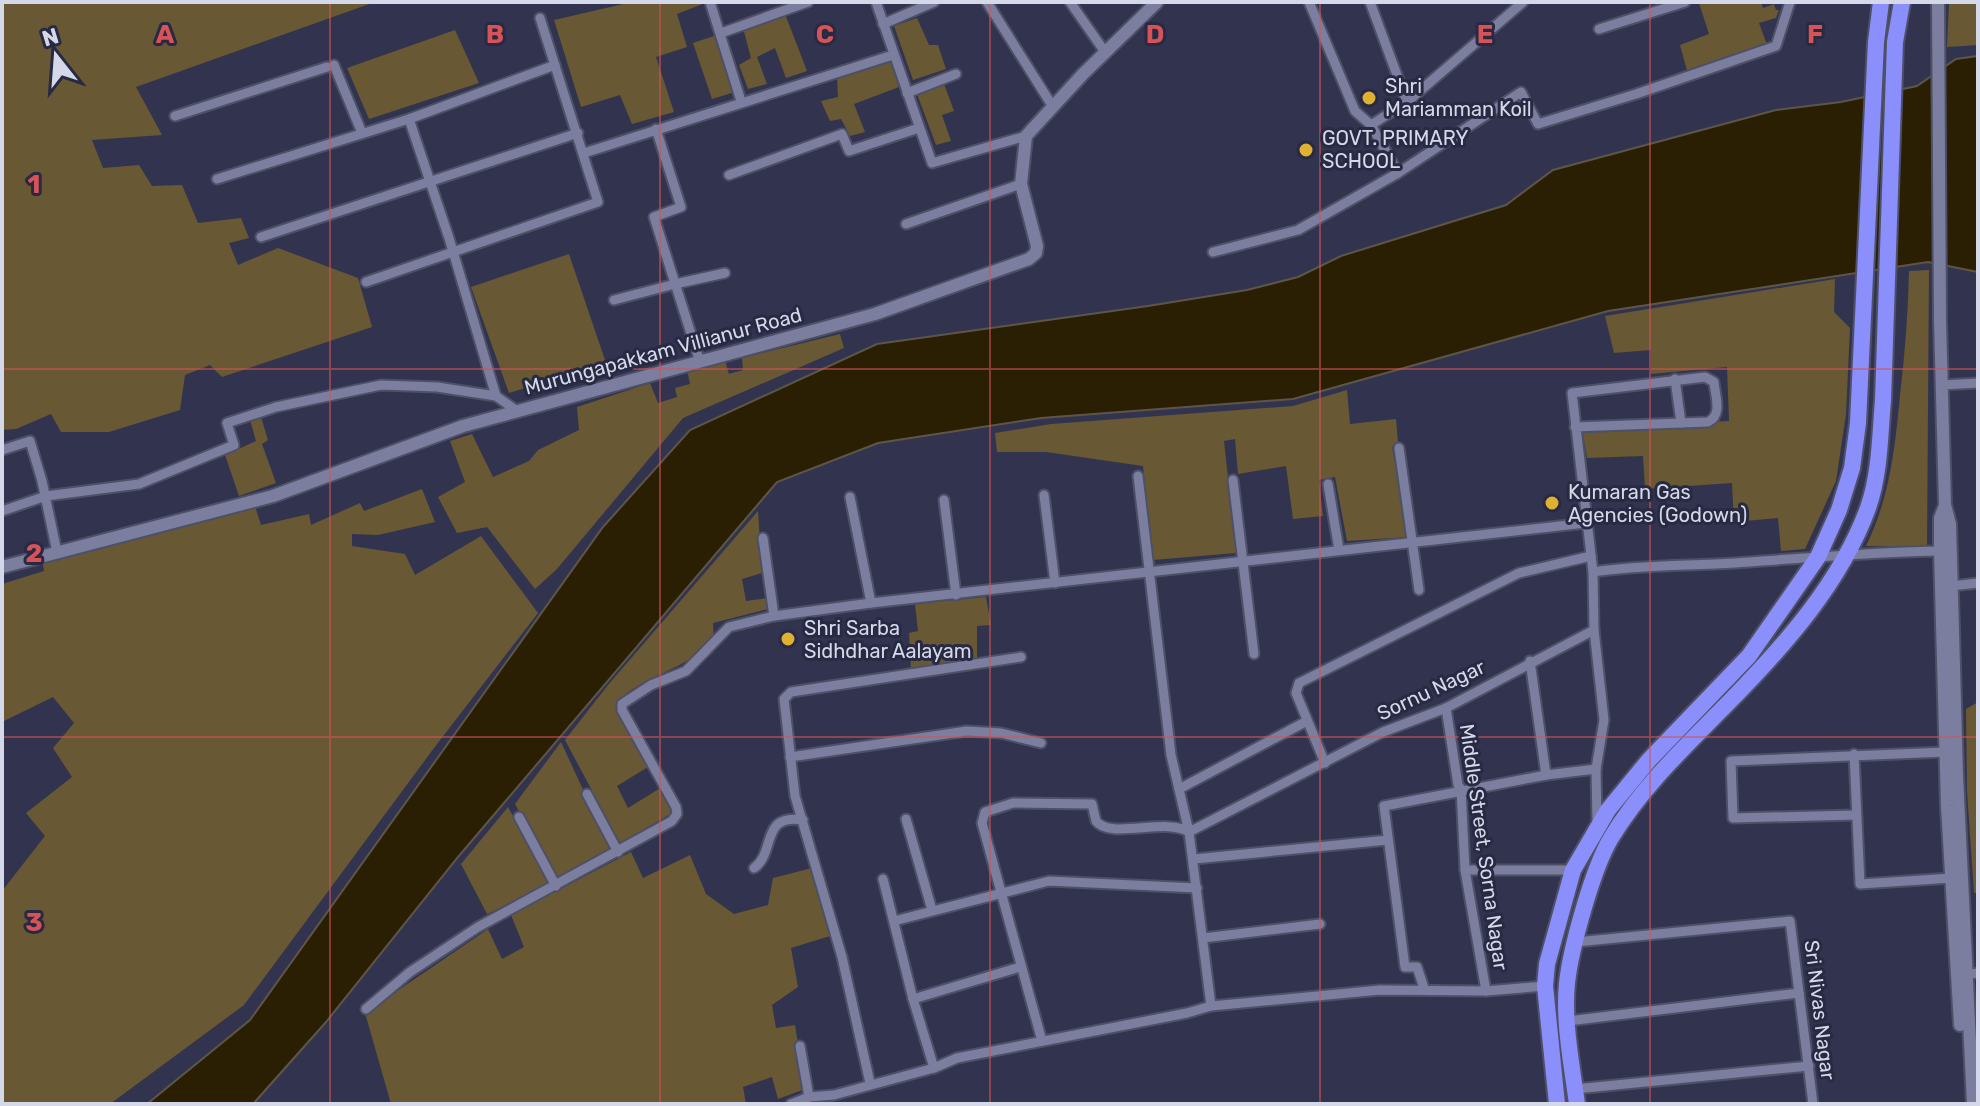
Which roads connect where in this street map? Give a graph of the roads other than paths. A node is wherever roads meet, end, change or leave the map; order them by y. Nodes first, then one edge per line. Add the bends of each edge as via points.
1 (710, 2) edge
2 (808, 2) edge
3 (876, 2) edge
4 (934, 2) edge
5 (987, 2) edge
6 (1070, 2) edge
7 (1157, 2) edge
8 (1309, 2) edge
9 (1370, 2) edge
10 (1523, 2) edge
11 (1685, 2) edge
12 (1790, 2) edge
13 (1881, 2) edge
14 (1902, 2) edge
15 (1938, 2) edge
16 (540, 18) dead end
17 (883, 24) junction
18 (1599, 29) dead end
19 (721, 33) junction
20 (1105, 52) junction
21 (893, 55) junction
22 (555, 65) junction
23 (956, 74) dead end
24 (907, 93) junction
25 (741, 101) junction
26 (1407, 102) junction
27 (1053, 107) junction
28 (175, 116) dead end
29 (409, 119) junction
30 (1371, 125) junction
31 (919, 128) junction
32 (656, 129) junction
33 (362, 133) junction
34 (578, 133) junction
35 (1026, 136) junction
36 (584, 153) junction
37 (1398, 173) junction
38 (729, 175) dead end
39 (217, 179) dead end
40 (430, 182) junction
41 (1021, 184) junction
42 (906, 224) dead end
43 (261, 237) dead end
44 (1213, 252) dead end
45 (453, 253) junction
46 (725, 273) dead end
47 (366, 282) dead end
48 (675, 284) junction
49 (614, 300) dead end
50 (700, 362) junction
51 (1675, 379) junction
52 (1978, 383) edge
53 (1942, 385) junction
54 (496, 396) junction
55 (517, 411) junction
56 (1681, 423) junction
57 (1575, 427) junction
58 (1399, 448) dead end
59 (2, 450) edge
60 (1138, 476) dead end
61 (1233, 480) dead end
62 (1328, 484) dead end
63 (1044, 495) dead end
64 (46, 496) junction
65 (850, 497) dead end
66 (944, 500) dead end
67 (2, 511) edge
68 (1586, 523) junction
69 (763, 538) dead end
70 (1413, 542) junction
71 (1339, 550) junction
72 (1945, 551) junction
73 (57, 552) junction
74 (1846, 553) junction
75 (1591, 556) junction
76 (1818, 557) junction
77 (1243, 563) junction
78 (2, 567) edge
79 (1148, 571) junction
80 (1593, 572) junction
81 (1055, 583) junction
82 (1978, 583) edge
83 (1951, 586) junction
84 (1419, 590) dead end
85 (956, 595) junction
86 (871, 603) junction
87 (774, 616) junction
88 (1594, 630) junction
89 (1254, 654) dead end
90 (1021, 657) dead end
91 (1530, 661) junction
92 (1446, 708) junction
93 (1307, 721) junction
94 (1041, 743) dead end
95 (1945, 752) junction
96 (1854, 754) junction
97 (790, 757) junction
98 (1325, 763) junction
99 (1596, 769) junction
100 (1546, 775) junction
101 (1179, 789) junction
102 (1461, 789) junction
103 (587, 794) dead end
104 (1856, 815) junction
105 (519, 817) dead end
106 (906, 819) dead end
107 (803, 820) junction
108 (1597, 830) junction
109 (1189, 832) junction
110 (1388, 840) junction
111 (618, 852) junction
112 (1194, 859) junction
113 (754, 868) dead end
114 (1465, 870) junction
115 (1573, 870) junction
116 (1952, 878) junction
117 (883, 879) dead end
118 (556, 886) junction
119 (1197, 888) junction
120 (1001, 892) junction
121 (932, 910) junction
122 (894, 921) junction
123 (1320, 924) dead end
124 (1203, 938) junction
125 (1576, 942) junction
126 (1020, 967) junction
127 (1967, 974) edge
128 (1545, 986) junction
129 (1424, 988) junction
130 (1486, 991) junction
131 (1799, 993) junction
132 (913, 999) junction
133 (1211, 1006) junction
134 (366, 1009) dead end
135 (1568, 1021) junction
136 (1042, 1041) junction
137 (800, 1046) dead end
138 (1809, 1066) junction
139 (934, 1068) junction
140 (870, 1083) junction
141 (809, 1097) junction
142 (1576, 1097) edge
143 (835, 1099) edge
144 (791, 1104) edge
145 (1557, 1104) edge
146 (1813, 1104) edge
147 (1965, 1104) edge
148 (1973, 1104) edge

1 - 19 street
2 - 19 street
3 - 17 street
4 - 17 street
5 - 27 street
6 - 20 street
7 - 20 street
8 - 30 street via 1355,111
9 - 26 street
10 - 26 street
11 - 18 street
12 - 37 street via 1776,46 1538,124 1521,92
13 - 76 highway via 1858,423 1852,468
14 - 74 highway via 1895,42 1879,456 1868,507
15 - 53 street
16 - 22 street
17 - 21 street
19 - 25 street
20 - 27 street
21 - 24 street
21 - 25 street
22 - 29 street
22 - 34 street
23 - 24 street
24 - 31 street
25 - 32 street
26 - 30 street
27 - 35 street
28 - 33 street via 330,66
29 - 33 street
29 - 40 street
30 - 37 street
31 - 35 street via 932,163
31 - 38 street via 849,151 842,134
32 - 36 street
32 - 48 street via 681,207 654,217
33 - 39 street
34 - 36 street
34 - 40 street
35 - 41 street, Murungapakkam Villianur Road
36 - 45 street via 598,202
37 - 44 street via 1298,230
40 - 43 street
40 - 45 street
41 - 42 street
41 - 50 street, Murungapakkam Villianur Road via 1036,238 1036,253 1029,259 875,314
45 - 47 street
45 - 54 street
46 - 48 street
48 - 49 street
48 - 50 street
50 - 55 street, Murungapakkam Villianur Road
51 - 56 street
51 - 56 street via 1705,377 1714,382 1715,419
51 - 57 street via 1576,391 1571,397
52 - 53 street
53 - 72 street via 1945,505 1940,518
54 - 55 street
54 - 64 street via 381,385 324,396 227,423 234,445 139,484
55 - 73 street, Murungapakkam Villianur Road via 273,496
56 - 57 street
57 - 68 street
58 - 70 street
59 - 64 street via 30,441
60 - 79 street
61 - 77 street
62 - 71 street
63 - 81 street
64 - 67 street
64 - 73 street
65 - 86 street
66 - 85 street
68 - 70 street
68 - 75 street
69 - 87 street
70 - 71 street
70 - 84 street
71 - 77 street
72 - 74 street
72 - 83 street
72 - 95 street
73 - 78 street, Murungapakkam Villianur Road
74 - 76 street
74 - 125 highway via 1801,625 1669,761 1610,839
75 - 80 street
75 - 93 street via 1519,573 1303,680 1296,693
76 - 80 street
76 - 108 highway via 1749,656 1649,760
77 - 79 street
77 - 89 street
79 - 81 street
79 - 101 street
80 - 88 street
81 - 85 street
82 - 83 street
83 - 127 street
85 - 86 street
86 - 87 street
87 - 111 street via 729,627 686,671 625,700 622,710 677,814
88 - 91 street, Sornu Nagar
88 - 99 street via 1604,720
90 - 97 street via 791,692 783,703
91 - 92 street, Sornu Nagar
91 - 100 street
92 - 98 street, Sornu Nagar via 1383,732
92 - 102 street, Middle Street, Sorna Nagar
93 - 98 street
93 - 101 street
94 - 97 street via 967,731
95 - 96 street
95 - 116 street
96 - 104 street
96 - 104 street via 1731,761 1733,818
97 - 107 street
98 - 109 street, Sornu Nagar
99 - 100 street
99 - 108 street
100 - 102 street
101 - 109 street
102 - 110 street via 1384,806
102 - 114 street, Middle Street, Sorna Nagar
103 - 111 street
104 - 116 street via 1860,884
105 - 118 street
106 - 121 street
107 - 113 street via 788,819 776,826
107 - 140 street
108 - 115 highway
109 - 112 street
109 - 120 street via 1175,826 1106,828 1096,821 1092,804 1013,803 988,809 982,823
110 - 112 street
110 - 129 street via 1405,967 1417,967
111 - 118 street
112 - 119 street
114 - 115 street
114 - 130 street, Middle Street, Sorna Nagar
115 - 128 highway
116 - 127 street
117 - 122 street
118 - 134 street via 478,927
119 - 120 street via 1049,881
119 - 124 street
120 - 121 street
120 - 126 street
121 - 122 street
122 - 132 street
123 - 124 street
124 - 133 street
125 - 131 street, Sri Nivas Nagar via 1790,921
125 - 135 highway via 1567,984
126 - 132 street
126 - 136 street
127 - 147 street
127 - 148 street
128 - 130 street
128 - 145 highway
129 - 130 street
129 - 133 street
131 - 135 street
131 - 138 street, Sri Nivas Nagar
132 - 139 street
133 - 136 street
135 - 142 highway
136 - 139 street via 957,1058
137 - 141 street
138 - 142 street
138 - 146 street, Sri Nivas Nagar
139 - 140 street
140 - 143 street
141 - 143 street
141 - 144 street

